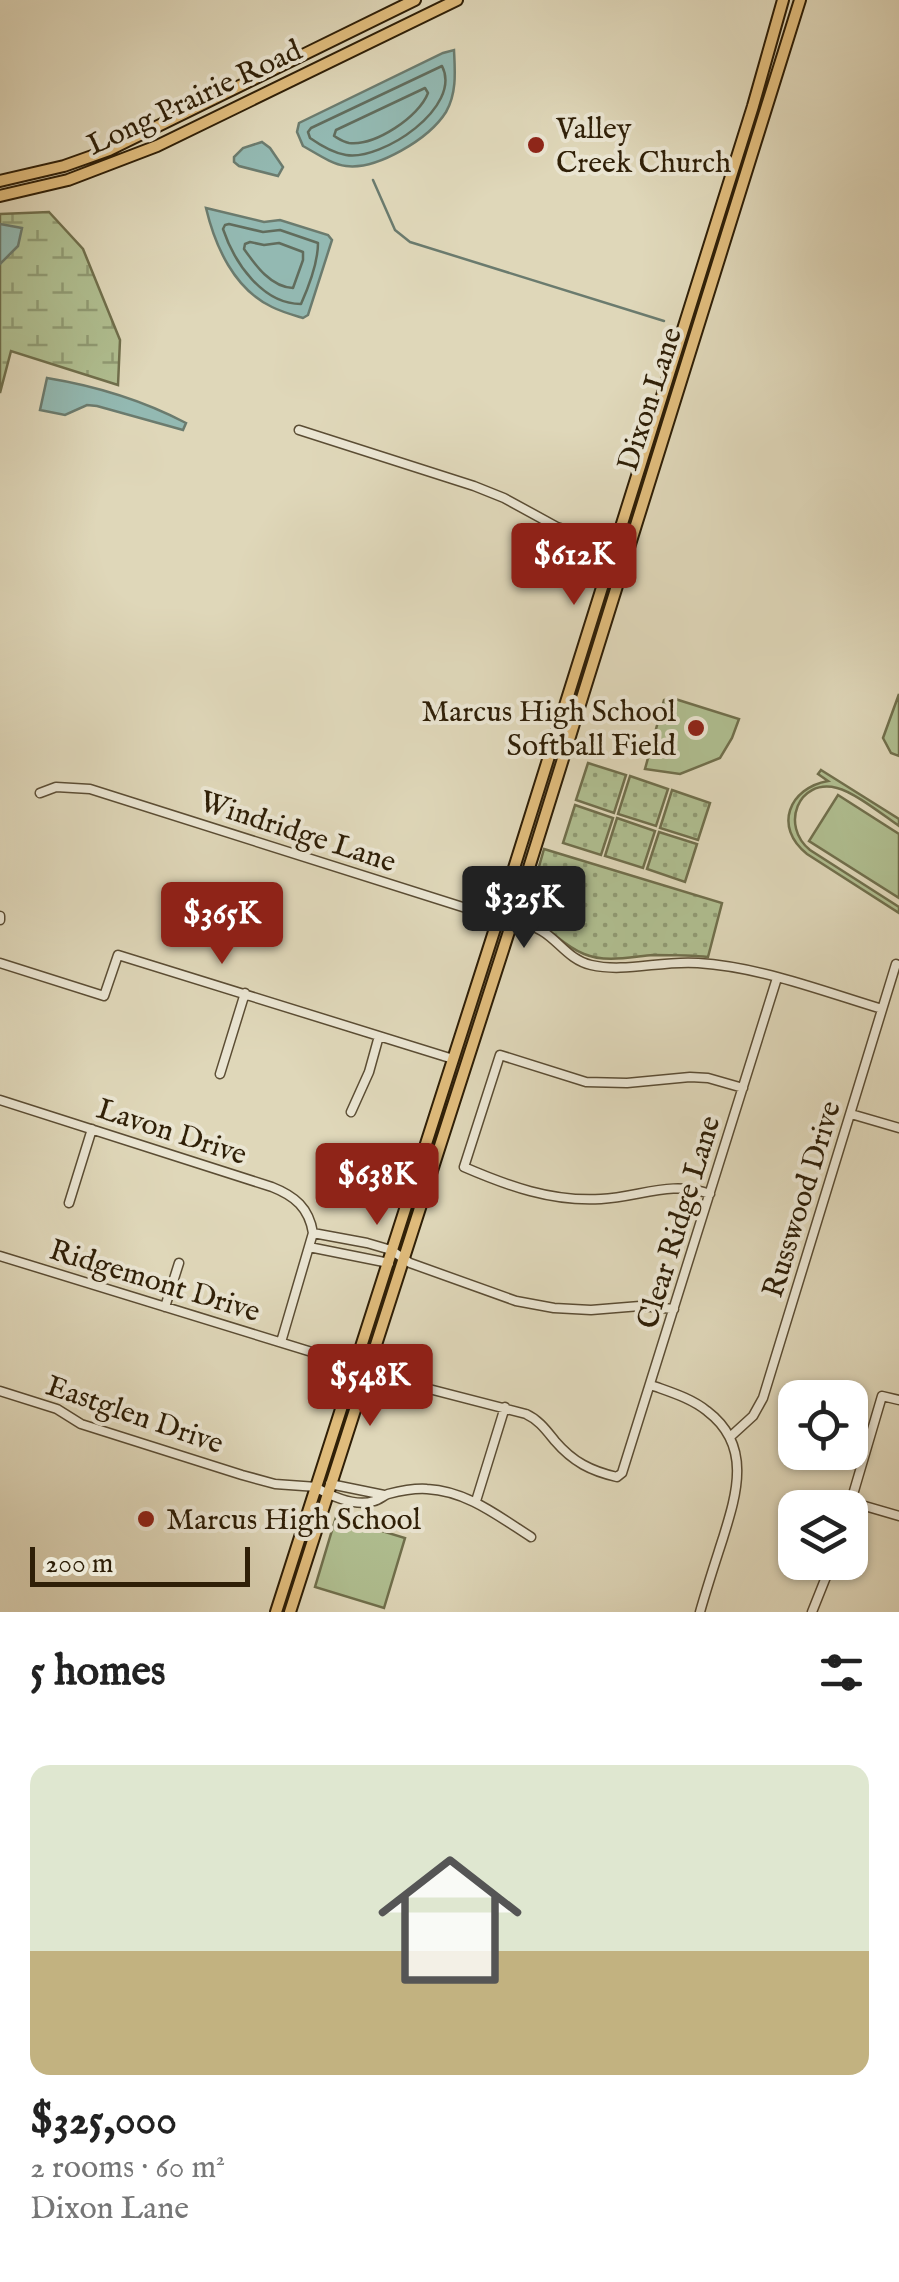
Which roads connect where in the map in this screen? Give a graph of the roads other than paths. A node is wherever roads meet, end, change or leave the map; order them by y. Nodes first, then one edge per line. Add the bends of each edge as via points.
1 (414, 0) edge
2 (457, 0) edge
3 (779, 1) edge
4 (798, 4) edge
5 (251, 79) junction
6 (258, 96) junction
7 (732, 171) junction
8 (746, 173) junction
9 (0, 181) edge
10 (0, 196) edge
11 (657, 411) junction
12 (670, 416) junction
13 (299, 430) dead end
14 (615, 546) junction
15 (40, 793) dead end
16 (498, 918) junction
17 (513, 920) junction
18 (0, 963) edge
19 (896, 964) dead end
20 (778, 978) junction
21 (246, 994) junction
22 (882, 1009) junction
23 (379, 1036) junction
24 (453, 1059) junction
25 (220, 1074) dead end
26 (743, 1088) junction
27 (0, 1100) edge
28 (351, 1112) dead end
29 (851, 1114) junction
30 (92, 1128) junction
31 (899, 1128) edge
32 (710, 1194) junction
33 (69, 1203) dead end
34 (314, 1233) junction
35 (309, 1247) junction
36 (391, 1250) junction
37 (0, 1256) edge
38 (403, 1260) junction
39 (179, 1263) dead end
40 (387, 1264) junction
41 (165, 1307) junction
42 (674, 1310) junction
43 (281, 1342) junction
44 (354, 1365) junction
45 (402, 1382) dead end
46 (651, 1385) junction
47 (0, 1391) edge
48 (899, 1400) edge
49 (505, 1407) junction
50 (730, 1437) junction
51 (315, 1487) junction
52 (330, 1489) junction
53 (854, 1490) edge
54 (476, 1501) junction
55 (868, 1509) edge
56 (899, 1516) edge
57 (531, 1537) dead end
58 (298, 1540) junction
59 (312, 1544) junction
60 (825, 1580) edge
61 (276, 1612) edge
62 (290, 1612) edge
63 (700, 1612) edge
64 (812, 1612) edge

1 - 5 main road, Long Prairie Road
2 - 6 main road, Long Prairie Road
3 - 4 main road
3 - 7 main road, Dixon Lane
4 - 8 main road, Dixon Lane
5 - 6 main road
5 - 9 main road, Long Prairie Road via 109,150
6 - 10 main road, Long Prairie Road via 114,163
7 - 8 main road
7 - 11 main road, Dixon Lane
8 - 12 main road, Dixon Lane
11 - 12 main road
11 - 14 main road, Dixon Lane
12 - 17 main road, Dixon Lane
13 - 14 street via 474,486
14 - 16 main road, Dixon Lane
15 - 16 street, Windridge Lane via 90,789
16 - 17 street, Windridge Lane
16 - 24 main road, Dixon Lane
17 - 20 street, Windridge Lane via 545,932 593,966 693,962
17 - 38 main road, Dixon Lane
18 - 21 street via 104,996 118,955
19 - 22 street, Russwood Drive
20 - 22 street, Windridge Lane
20 - 26 street, Clear Ridge Lane
21 - 23 street
21 - 25 street
22 - 29 street, Russwood Drive
23 - 24 street
23 - 28 street
24 - 36 main road, Dixon Lane
26 - 32 street, Clear Ridge Lane
26 - 32 street via 690,1077 586,1082 500,1055 464,1167 560,1198 681,1187
27 - 30 street, Lavon Drive
29 - 31 street
29 - 50 street, Russwood Drive via 762,1398
30 - 33 street
30 - 34 street, Lavon Drive via 284,1192 301,1204
32 - 42 street, Clear Ridge Lane
34 - 35 street
34 - 36 street
35 - 40 street
35 - 43 street
36 - 38 street
36 - 40 main road, Dixon Lane
37 - 41 street, Ridgemont Drive
38 - 40 street
38 - 42 street via 535,1304
38 - 52 main road, Dixon Lane
39 - 41 street
40 - 44 main road, Dixon Lane
41 - 43 street, Ridgemont Drive
42 - 46 street, Clear Ridge Lane
43 - 44 street, Ridgemont Drive
44 - 51 main road, Dixon Lane
45 - 49 street
46 - 49 street, Clear Ridge Lane via 625,1470 617,1477 575,1462 537,1419
46 - 50 street via 704,1408
47 - 51 street, Eastglen Drive via 242,1475
48 - 53 street via 882,1396
49 - 54 street
50 - 63 street via 737,1489
51 - 52 street, Eastglen Drive
51 - 58 main road, Dixon Lane
52 - 54 street, Eastglen Drive via 354,1502 422,1488
52 - 59 main road, Dixon Lane
54 - 57 street, Eastglen Drive
55 - 56 street
58 - 59 main road
58 - 61 main road, Dixon Lane
59 - 62 main road, Dixon Lane
60 - 64 street

